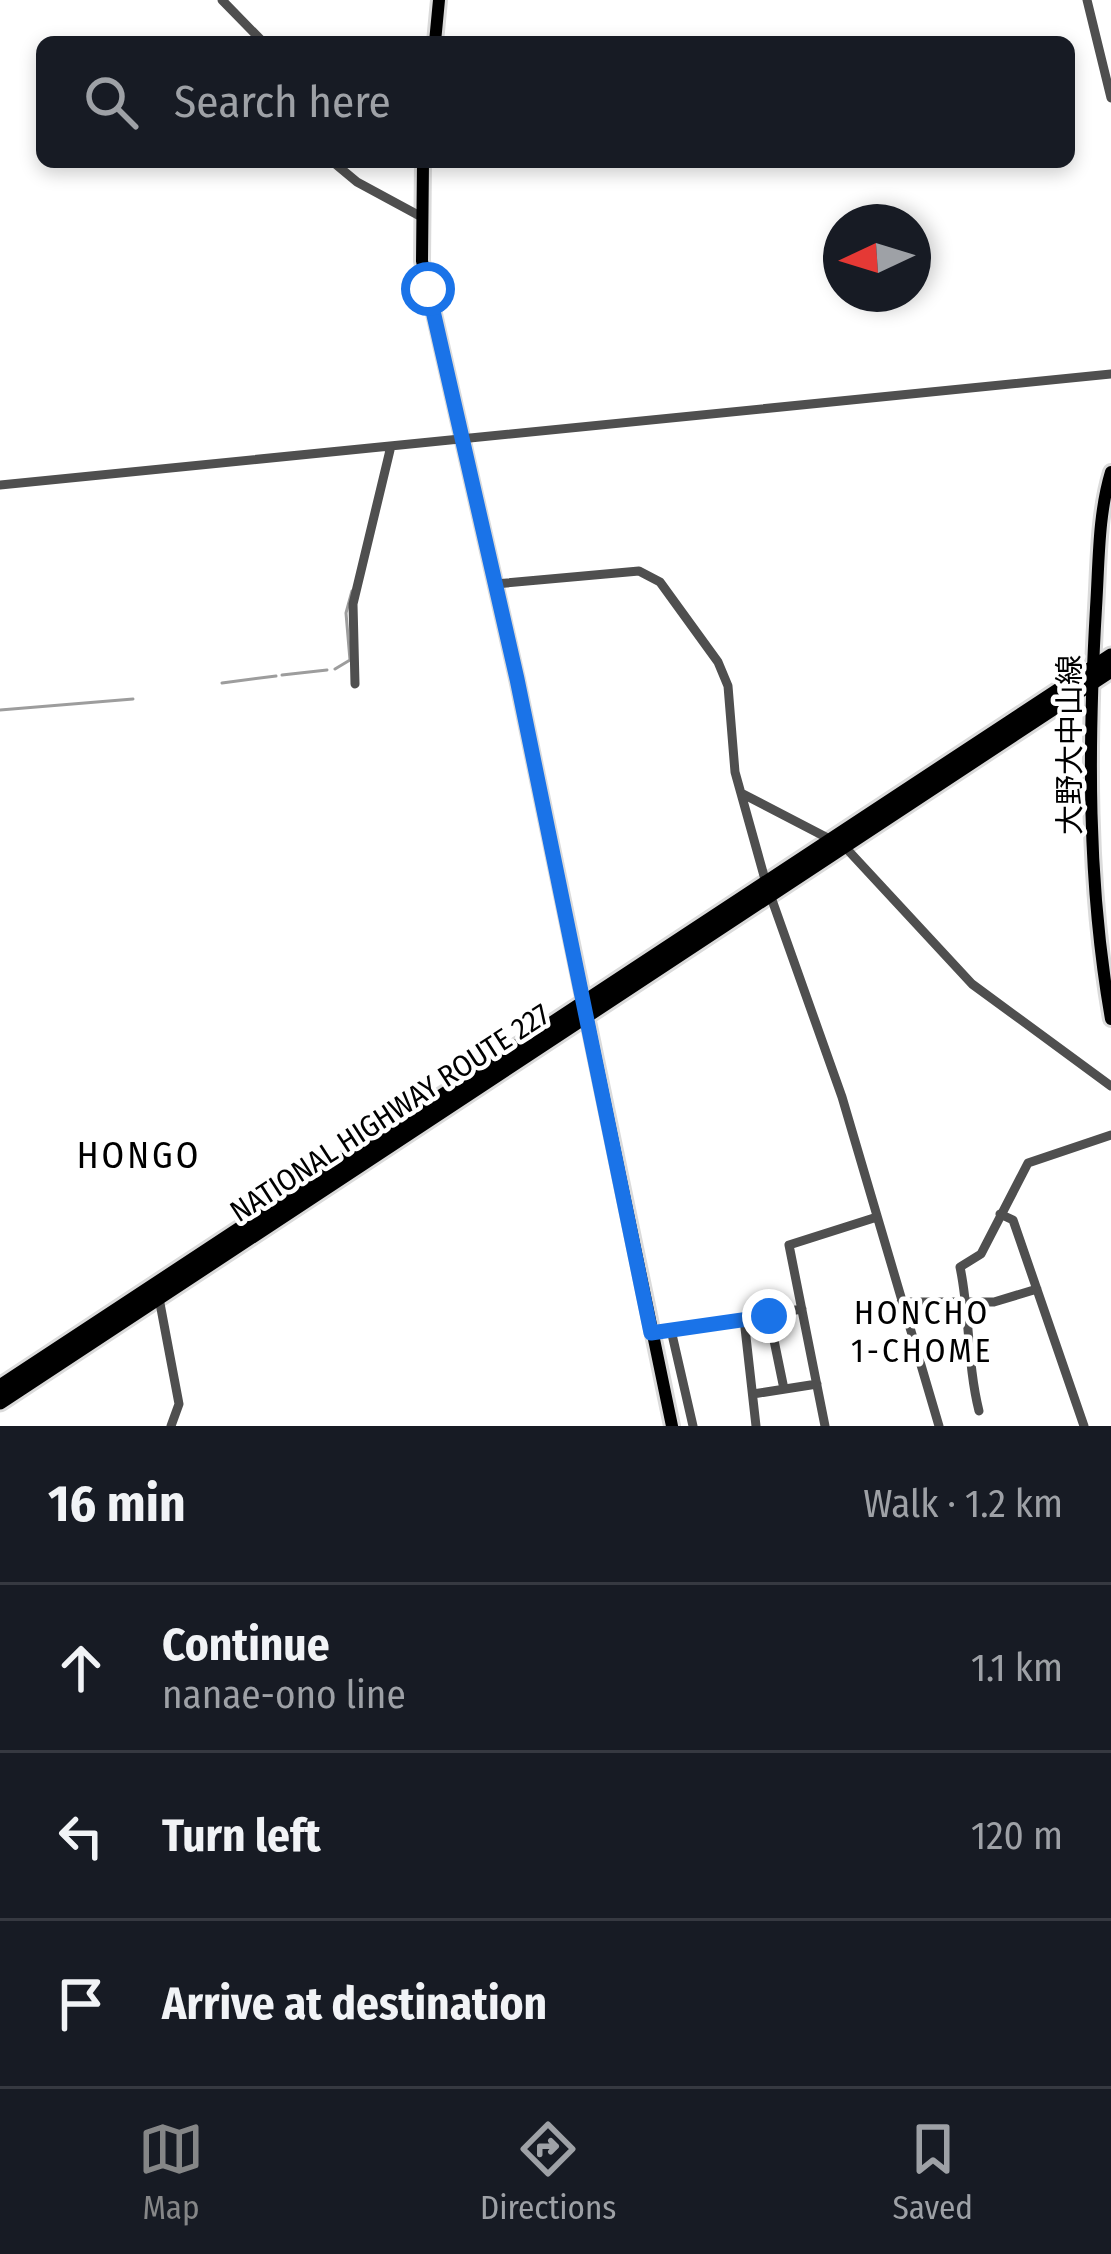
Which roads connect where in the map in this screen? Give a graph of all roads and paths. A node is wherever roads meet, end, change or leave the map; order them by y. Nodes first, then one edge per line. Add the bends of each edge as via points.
1 (222, 0) edge
2 (439, 0) edge
3 (1087, 0) edge
4 (257, 36) edge
5 (436, 36) edge
6 (1111, 98) edge
7 (340, 168) edge
8 (422, 168) edge
9 (418, 215) junction
10 (1111, 374) edge
11 (462, 437) junction
12 (391, 446) junction
13 (1111, 472) edge
14 (0, 485) edge
15 (495, 584) junction
16 (1111, 656) edge
17 (1111, 670) edge
18 (1092, 675) junction
19 (355, 684) dead end
20 (741, 793) junction
21 (839, 844) junction
22 (769, 889) junction
23 (585, 1009) junction
24 (1111, 1019) edge
25 (1111, 1086) edge
26 (1111, 1135) edge
27 (1000, 1214) junction
28 (877, 1217) junction
29 (160, 1288) junction
30 (1037, 1289) junction
31 (902, 1302) junction
32 (965, 1304) junction
33 (802, 1309) junction
34 (769, 1316) junction
35 (744, 1319) junction
36 (671, 1330) junction
37 (651, 1333) junction
38 (817, 1384) junction
39 (0, 1387) edge
40 (784, 1389) junction
41 (753, 1394) junction
42 (0, 1402) edge
43 (979, 1411) dead end
44 (171, 1426) edge
45 (672, 1426) edge
46 (692, 1426) edge
47 (757, 1426) edge
48 (825, 1426) edge
49 (939, 1426) edge
50 (1084, 1426) edge

1 - 4 street
2 - 5 main road
3 - 6 street
7 - 9 street
8 - 9 main road
9 - 11 main road
10 - 11 street
11 - 12 street
11 - 15 main road
12 - 14 street
12 - 19 street via 352,604
13 - 18 main road, 大野大中山線
15 - 20 street via 639,571 660,582 726,677
15 - 23 main road
16 - 18 highway, NATIONAL HIGHWAY ROUTE 227
17 - 18 highway, NATIONAL HIGHWAY ROUTE 227
18 - 21 highway, NATIONAL HIGHWAY ROUTE 227
18 - 24 main road, 大野大中山線 via 1092,823
20 - 21 street
20 - 22 street
21 - 22 highway, NATIONAL HIGHWAY ROUTE 227
21 - 25 street via 972,984
22 - 23 highway, NATIONAL HIGHWAY ROUTE 227
22 - 28 street
23 - 29 highway, NATIONAL HIGHWAY ROUTE 227
23 - 37 main road
26 - 27 street via 1028,1162
27 - 30 street via 1013,1220
27 - 32 street via 981,1254 960,1267
28 - 31 street
28 - 33 street via 789,1245
29 - 39 highway, NATIONAL HIGHWAY ROUTE 227
29 - 42 highway, NATIONAL HIGHWAY ROUTE 227
29 - 44 street via 179,1404
30 - 32 street
30 - 50 street
31 - 32 street
31 - 49 street
32 - 43 street via 966,1358
33 - 34 street
33 - 38 street
34 - 35 street
34 - 40 street
35 - 36 street
35 - 41 street
36 - 37 street
36 - 46 street
37 - 45 main road
38 - 40 street
38 - 48 street
40 - 41 street
41 - 47 street

